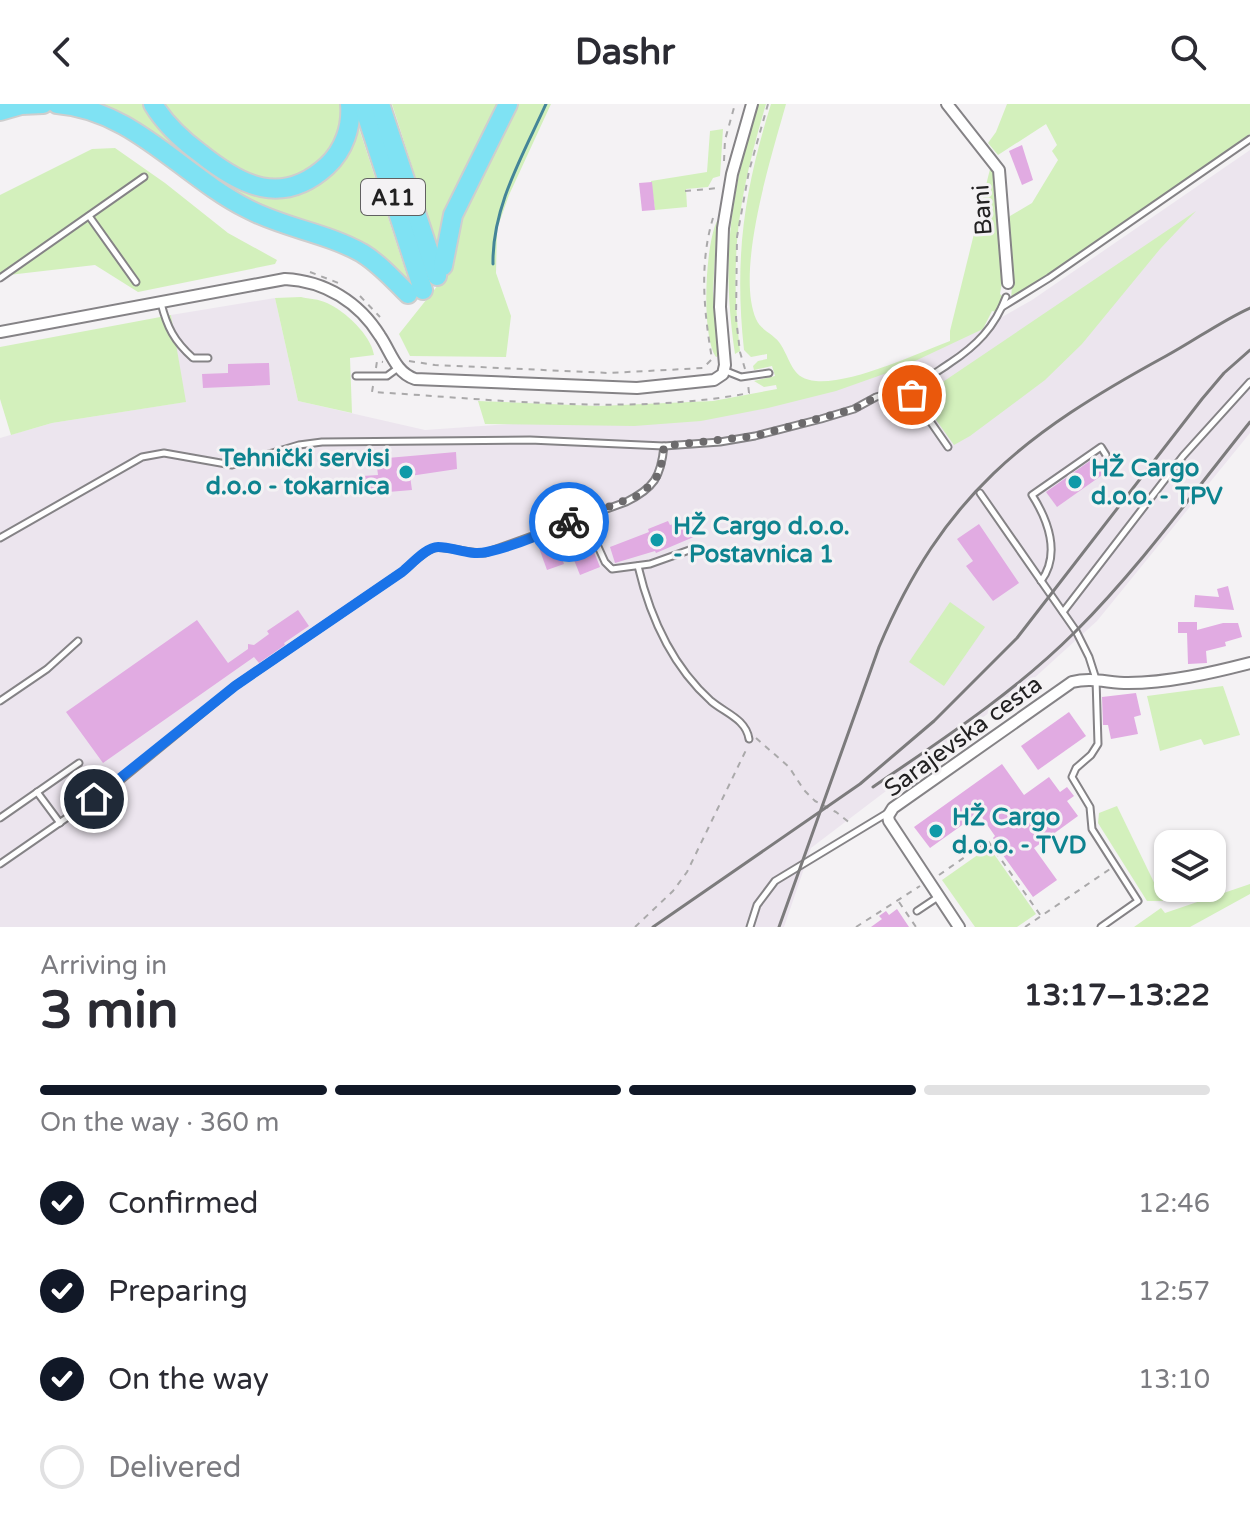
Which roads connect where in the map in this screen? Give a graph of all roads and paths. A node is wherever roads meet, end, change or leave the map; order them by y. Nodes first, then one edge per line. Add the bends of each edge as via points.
1 (43, 104) edge
2 (57, 104) edge
3 (153, 104) edge
4 (350, 104) edge
5 (363, 104) edge
6 (380, 104) edge
7 (508, 104) edge
8 (735, 104) edge
9 (752, 104) edge
10 (768, 104) edge
11 (947, 104) edge
12 (0, 111) edge
13 (1250, 139) edge
14 (725, 167) dead end
15 (144, 177) dead end
16 (722, 180) dead end
17 (685, 191) dead end
18 (714, 214) dead end
19 (89, 216) junction
20 (303, 270) dead end
21 (0, 278) edge
22 (136, 282) dead end
23 (1008, 283) dead end
24 (347, 287) dead end
25 (357, 294) dead end
26 (1006, 297) dead end
27 (161, 302) junction
28 (1002, 307) junction
29 (380, 316) dead end
30 (0, 332) edge
31 (208, 358) dead end
32 (384, 362) dead end
33 (744, 364) junction
34 (402, 365) junction
35 (707, 366) junction
36 (725, 367) junction
37 (745, 369) dead end
38 (376, 370) dead end
39 (769, 373) dead end
40 (356, 376) dead end
41 (1250, 382) edge
42 (373, 385) dead end
43 (748, 386) dead end
44 (912, 395) junction
45 (664, 446) junction
46 (948, 447) dead end
47 (1106, 455) dead end
48 (980, 493) dead end
49 (584, 516) junction
50 (0, 538) edge
51 (695, 548) dead end
52 (638, 566) junction
53 (1041, 581) junction
54 (1063, 612) junction
55 (78, 641) dead end
56 (1250, 663) edge
57 (1096, 679) junction
58 (0, 701) edge
59 (749, 736) junction
60 (79, 763) dead end
61 (37, 792) junction
62 (890, 811) junction
63 (0, 818) edge
64 (60, 823) junction
65 (858, 829) junction
66 (0, 864) edge
67 (1115, 866) junction
68 (934, 878) dead end
69 (924, 883) dead end
70 (939, 897) junction
71 (899, 901) junction
72 (917, 911) dead end
73 (1041, 916) junction
74 (635, 927) edge
75 (750, 927) edge
76 (856, 927) edge
77 (916, 927) edge
78 (959, 927) edge
79 (1025, 927) edge
80 (1101, 927) edge

1 - 12 highway
2 - 5 highway, A11 via 112,118 220,194 250,211 364,254 415,292
3 - 4 highway via 166,123 226,173 250,185 276,189 298,185 335,158 348,132
6 - 7 highway, A11 via 440,271 453,215
8 - 14 path via 725,140
9 - 36 street via 723,228 720,307
10 - 33 path via 737,237 736,318
11 - 23 street, Bani via 999,170
13 - 28 lane
15 - 19 lane
16 - 17 path via 720,188
18 - 35 path via 704,256 712,359
19 - 21 lane
19 - 22 lane
20 - 24 path
25 - 29 path
26 - 28 lane
27 - 30 street
27 - 31 lane via 167,326 181,347 193,358
27 - 34 street via 273,280 309,282 355,305
28 - 44 lane via 977,344 925,379
32 - 38 path via 378,359
33 - 36 path
33 - 37 path
34 - 35 path via 609,373
34 - 36 street via 415,379 637,388 714,380
34 - 40 lane via 387,376
35 - 36 path
36 - 39 lane via 741,377
41 - 54 lane via 1183,456
42 - 43 path via 372,392 608,403 712,399 749,393
44 - 45 lane via 894,392 854,409 755,436
44 - 46 lane
45 - 49 lane via 660,473 642,494
45 - 50 lane via 530,440 322,442 232,465 164,453 142,457
47 - 53 lane via 1101,447 1032,495 1051,547 1052,560
48 - 53 lane
49 - 52 lane via 612,569
49 - 64 lane via 485,553 437,547 428,551 235,686
51 - 52 lane
52 - 59 lane via 663,639 709,699 741,722
53 - 54 lane
54 - 57 lane
55 - 58 lane
56 - 57 street via 1155,681
57 - 62 street, Sarajevska cesta via 1072,682
57 - 67 lane via 1098,744 1072,777 1090,807 1092,829
59 - 65 path via 789,767 815,801
59 - 74 path via 746,753 692,865
60 - 61 lane
61 - 63 lane
61 - 64 lane
62 - 65 lane
62 - 70 street, Sarajevska cesta via 889,821
64 - 66 lane
65 - 75 lane via 775,881 757,905
67 - 73 path
67 - 80 lane via 1138,901
68 - 73 path via 988,841
69 - 71 path
70 - 72 lane
70 - 78 street, Sarajevska cesta
71 - 76 path
71 - 77 path
73 - 79 path

